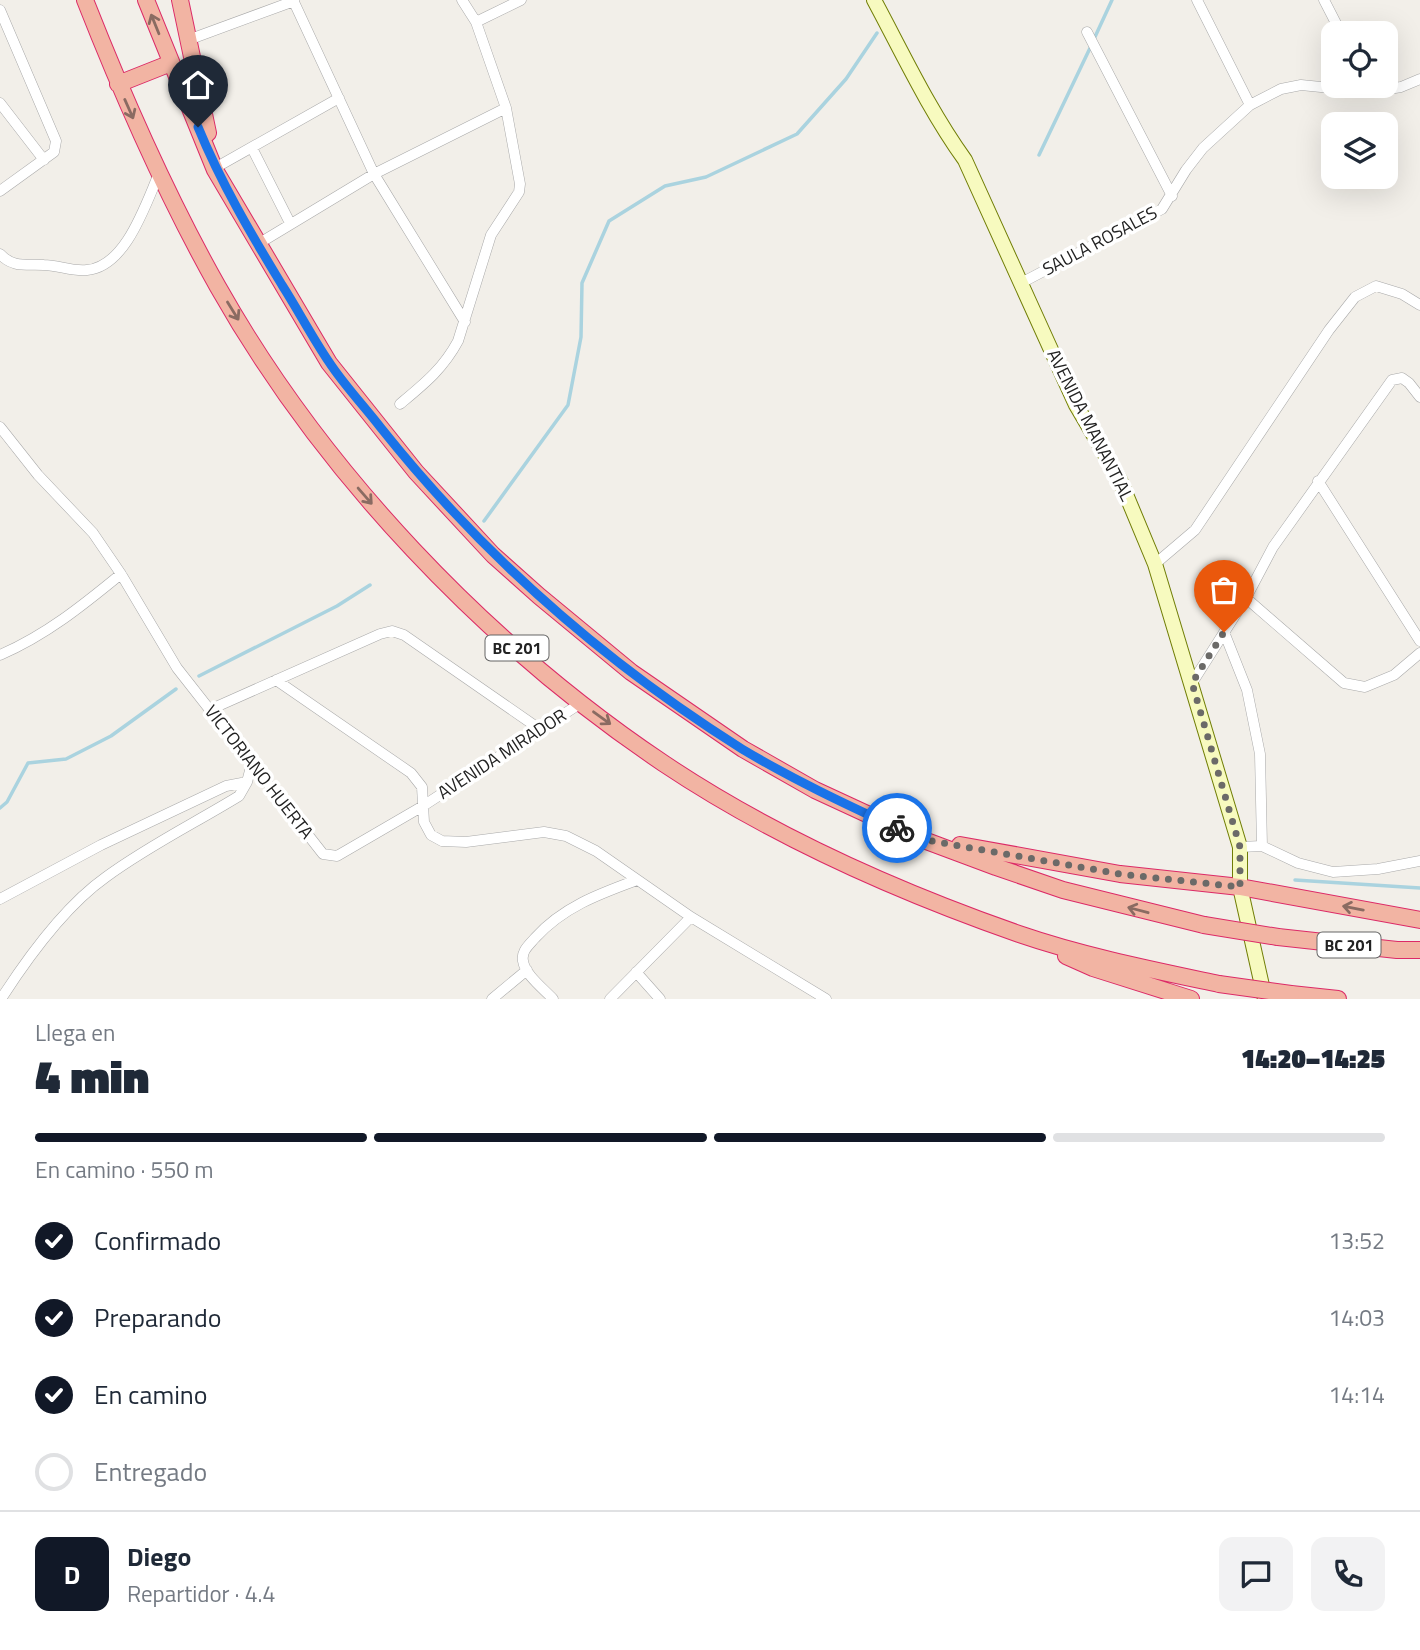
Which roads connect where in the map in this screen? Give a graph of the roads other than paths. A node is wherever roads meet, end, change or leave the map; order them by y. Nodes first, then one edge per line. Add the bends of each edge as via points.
1 (85, 0) edge
2 (146, 0) edge
3 (180, 0) edge
4 (462, 0) edge
5 (522, 0) edge
6 (874, 0) edge
7 (1197, 0) edge
8 (1324, 0) edge
9 (293, 1) edge
10 (0, 10) edge
11 (1335, 21) edge
12 (476, 22) junction
13 (1087, 32) dead end
14 (188, 40) junction
15 (171, 63) junction
16 (1420, 79) edge
17 (118, 84) junction
18 (1321, 86) edge
19 (1398, 87) edge
20 (339, 98) junction
21 (0, 103) edge
22 (1251, 105) junction
23 (506, 108) junction
24 (252, 148) junction
25 (44, 160) junction
26 (215, 169) junction
27 (374, 174) junction
28 (159, 176) junction
29 (0, 191) edge
30 (1172, 196) junction
31 (290, 223) junction
32 (258, 244) junction
33 (0, 254) edge
34 (1021, 283) junction
35 (1420, 305) edge
36 (465, 322) junction
37 (1420, 397) edge
38 (400, 404) dead end
39 (0, 427) edge
40 (1318, 481) junction
41 (1155, 564) junction
42 (121, 574) junction
43 (1246, 598) junction
44 (1224, 632) junction
45 (1420, 641) edge
46 (1420, 653) edge
47 (0, 654) edge
48 (276, 680) junction
49 (1192, 683) junction
50 (581, 703) junction
51 (209, 710) junction
52 (541, 730) junction
53 (251, 763) junction
54 (247, 782) junction
55 (423, 806) junction
56 (920, 839) junction
57 (1262, 846) junction
58 (1240, 847) junction
59 (1420, 861) edge
60 (637, 880) junction
61 (1240, 887) junction
62 (0, 899) edge
63 (691, 917) junction
64 (1420, 920) edge
65 (1023, 935) junction
66 (1420, 950) edge
67 (527, 971) junction
68 (636, 972) junction
69 (803, 986) junction
70 (1, 999) edge
71 (492, 999) edge
72 (553, 999) edge
73 (610, 999) edge
74 (660, 999) edge
75 (808, 999) edge
76 (826, 999) edge
77 (1191, 999) edge
78 (1265, 999) edge
79 (1338, 999) edge

1 - 17 highway, BC 201
15 -> 2 highway, BC 201
3 - 14 highway
4 - 12 street
5 - 12 street
6 - 34 main road, AVENIDA MANANTIAL via 918,85 965,160
7 - 22 street
8 - 11 street
9 - 14 street
9 - 20 street
10 - 25 street via 56,141 54,152
12 - 23 street
13 - 30 street
14 - 26 highway
15 - 17 highway
15 - 26 highway, BC 201
16 - 19 street, SAULA ROSALES
17 -> 28 highway, BC 201
18 - 22 street, SAULA ROSALES via 1281,89
20 - 24 street
20 - 27 street
21 - 25 street
22 - 30 street, SAULA ROSALES via 1203,148
23 - 27 street
23 - 36 street via 519,192 491,236
24 - 26 street
24 - 31 street
25 - 29 street
26 - 32 highway, BC 201
27 - 31 street
27 - 36 street
28 - 33 street via 133,232 100,267 86,271 15,265
28 -> 50 highway, BC 201 via 267,367 335,461 417,556
30 - 34 street, SAULA ROSALES via 1162,209
31 - 32 street
32 - 56 highway, BC 201 via 329,363 416,472 493,555 631,673 743,749 815,790
34 - 41 main road, AVENIDA MANANTIAL via 1076,405 1121,480
35 - 41 street via 1376,286 1355,297 1195,530
36 - 38 street via 439,371
37 - 40 street via 1402,378 1392,380
39 - 42 street, VICTORIANO HUERTA via 93,533
40 - 43 street via 1273,547
40 - 45 street
41 - 49 main road, AVENIDA MANANTIAL
42 - 47 street via 30,642
42 - 51 street, VICTORIANO HUERTA via 163,648
43 - 44 street
43 - 46 street via 1344,683 1365,687 1394,675
44 - 49 street
44 - 57 street via 1247,691 1261,754
48 - 51 street
48 - 52 street via 392,631
48 - 55 street via 411,773 422,787
49 - 58 main road, AVENIDA MANANTIAL
50 - 52 street, AVENIDA MIRADOR
50 -> 65 highway, BC 201 via 663,763 804,844 917,896
51 - 53 street, VICTORIANO HUERTA
52 - 55 street, AVENIDA MIRADOR
53 - 54 street
53 - 55 street, VICTORIANO HUERTA via 329,856 337,856
54 - 62 street via 226,786
54 - 70 street via 239,796 103,878 56,924
55 - 60 street via 431,835 442,841 544,832 566,836
56 - 61 highway via 1120,874
66 -> 56 highway, BC 201, bridge via 1204,925 1063,890
57 - 58 street
57 - 59 street via 1298,863 1333,872
58 - 61 main road, AVENIDA MANANTIAL
60 - 63 street
60 - 67 street via 589,897 544,928 524,950
64 -> 61 highway
61 - 78 main road, AVENIDA MANANTIAL
63 - 68 street
63 - 69 street
65 - 77 highway via 1093,968
65 - 79 highway, BC 201, bridge via 1219,984
67 - 71 street
67 - 72 street
68 - 73 street
68 - 74 street
69 - 75 street
69 - 76 street

